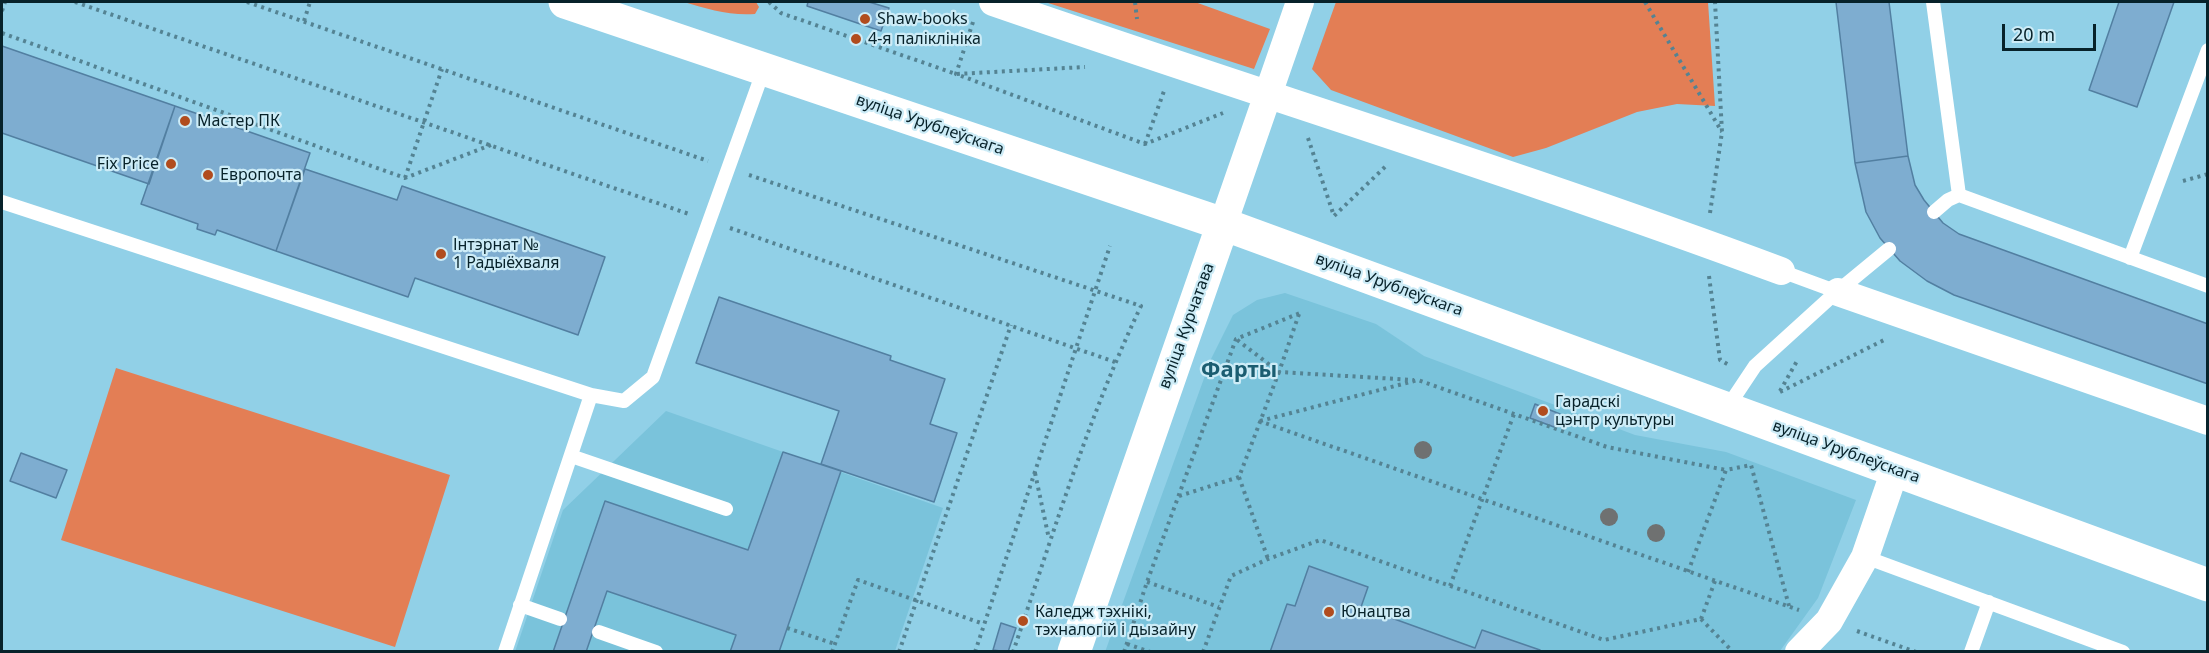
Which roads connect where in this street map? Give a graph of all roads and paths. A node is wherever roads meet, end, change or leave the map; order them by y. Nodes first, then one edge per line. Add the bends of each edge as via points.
1 (5, 2) edge
2 (75, 2) edge
3 (247, 2) edge
4 (310, 2) edge
5 (565, 2) edge
6 (769, 2) edge
7 (1300, 2) edge
8 (1645, 2) edge
9 (1715, 2) edge
10 (1933, 2) edge
11 (985, 7) edge
12 (2, 11) edge
13 (304, 21) junction
14 (2, 33) edge
15 (2208, 50) edge
16 (1173, 63) junction
17 (1093, 67) dead end
18 (442, 69) junction
19 (764, 69) junction
20 (956, 74) junction
21 (1269, 95) junction
22 (1296, 103) junction
23 (425, 122) junction
24 (1722, 132) junction
25 (1412, 141) junction
26 (1145, 144) junction
27 (491, 145) junction
28 (728, 168) junction
29 (405, 178) junction
30 (1959, 195) junction
31 (2, 202) edge
32 (1934, 212) dead end
33 (710, 221) junction
34 (1223, 225) junction
35 (1705, 243) junction
36 (1110, 246) dead end
37 (1889, 249) dead end
38 (2130, 258) junction
39 (1777, 264) joint
40 (2208, 286) edge
41 (1095, 290) junction
42 (1838, 292) junction
43 (1011, 325) junction
44 (1934, 325) junction
45 (1236, 339) junction
46 (1075, 347) junction
47 (1720, 360) dead end
48 (1115, 362) junction
49 (1279, 372) junction
50 (1418, 380) junction
51 (1780, 392) dead end
52 (591, 395) junction
53 (1726, 409) junction
54 (1514, 414) junction
55 (1259, 421) junction
56 (2208, 421) edge
57 (571, 456) junction
58 (1726, 470) junction
59 (1895, 470) junction
60 (1035, 471) junction
61 (1239, 477) junction
62 (1178, 496) junction
63 (1482, 500) junction
64 (726, 509) dead end
65 (1050, 540) junction
66 (1865, 557) junction
67 (1268, 559) junction
68 (1688, 572) junction
69 (1715, 581) junction
70 (1147, 582) junction
71 (2208, 585) edge
72 (1450, 586) junction
73 (917, 600) junction
74 (1989, 602) junction
75 (520, 605) junction
76 (1220, 607) junction
77 (1789, 607) junction
78 (560, 619) dead end
79 (1701, 619) junction
80 (1829, 621) junction
81 (984, 624) junction
82 (787, 628) dead end
83 (599, 632) dead end
84 (835, 644) junction
85 (1126, 644) junction
86 (2092, 646) edge
87 (505, 651) edge
88 (656, 651) edge
89 (832, 651) edge
90 (899, 651) edge
91 (975, 651) edge
92 (1013, 651) edge
93 (1074, 651) edge
94 (1124, 651) edge
95 (1150, 651) edge
96 (1203, 651) edge
97 (1733, 651) edge
98 (1800, 651) edge
99 (1916, 651) edge
100 (1971, 651) edge
101 (2123, 651) edge

1 - 12 path
2 - 23 path
3 - 13 path
4 - 13 path
5 - 19 main road, вуліца Урублеўскага
6 - 20 path via 781,13
7 - 21 street, вуліца Курчатава
8 - 24 path
9 - 24 path
10 - 30 lane
11 - 16 street
11 - 20 path
13 - 18 path
14 - 29 path
15 - 38 lane
16 - 21 street
16 - 26 path
17 - 20 path
18 - 23 path
18 - 28 path
19 - 28 lane
19 - 34 main road, вуліца Урублеўскага
20 - 26 path
21 - 22 street
21 - 26 path
21 - 34 street, вуліца Курчатава
22 - 25 street
22 - 25 path via 1334,216
23 - 27 path
23 - 29 path
24 - 35 path
25 - 35 street
27 - 29 path
27 - 33 path
28 - 33 lane
28 - 41 path
30 - 32 lane
30 - 38 lane
31 - 52 lane
33 - 43 path
33 - 52 lane via 653,377 624,401
34 - 53 main road, вуліца Урублеўскага
34 - 93 main road, вуліца Курчатава
35 - 39 street
35 - 47 path
36 - 41 path
37 - 42 lane
38 - 40 lane
39 - 42 lane
41 - 46 path
41 - 48 path via 1141,306
42 - 44 street
42 - 53 lane via 1755,366
43 - 46 path
43 - 73 path
44 - 51 path via 1884,340
44 - 56 street
45 - 49 path
45 - 49 path via 1300,313
45 - 62 path
46 - 48 path
46 - 60 path
48 - 65 path
49 - 50 path
49 - 55 path
50 - 54 path
50 - 55 path
52 - 57 lane
53 - 59 main road, вуліца Урублеўскага
54 - 58 path via 1607,447
54 - 63 path
55 - 61 path
55 - 63 path
57 - 64 lane
57 - 75 lane
58 - 68 path
58 - 77 path via 1751,465
59 - 66 street
59 - 71 main road, вуліца Урублеўскага
60 - 65 path
60 - 81 path
61 - 62 path
61 - 67 path
62 - 70 path
63 - 68 path
63 - 72 path
65 - 92 path
66 - 74 lane
66 - 80 street
67 - 72 path via 1320,540
67 - 76 path via 1231,576
68 - 69 path
69 - 77 path
69 - 79 path
70 - 76 path
70 - 85 path
72 - 79 path via 1604,640
73 - 81 path
73 - 84 path via 858,579
73 - 90 path
74 - 86 lane
74 - 100 lane
75 - 78 lane
75 - 87 lane
76 - 96 path
77 - 80 path
79 - 97 path
80 - 98 street
80 - 99 path
81 - 91 path
82 - 84 path
83 - 88 lane
84 - 89 path
85 - 94 path
85 - 95 path
86 - 101 lane

